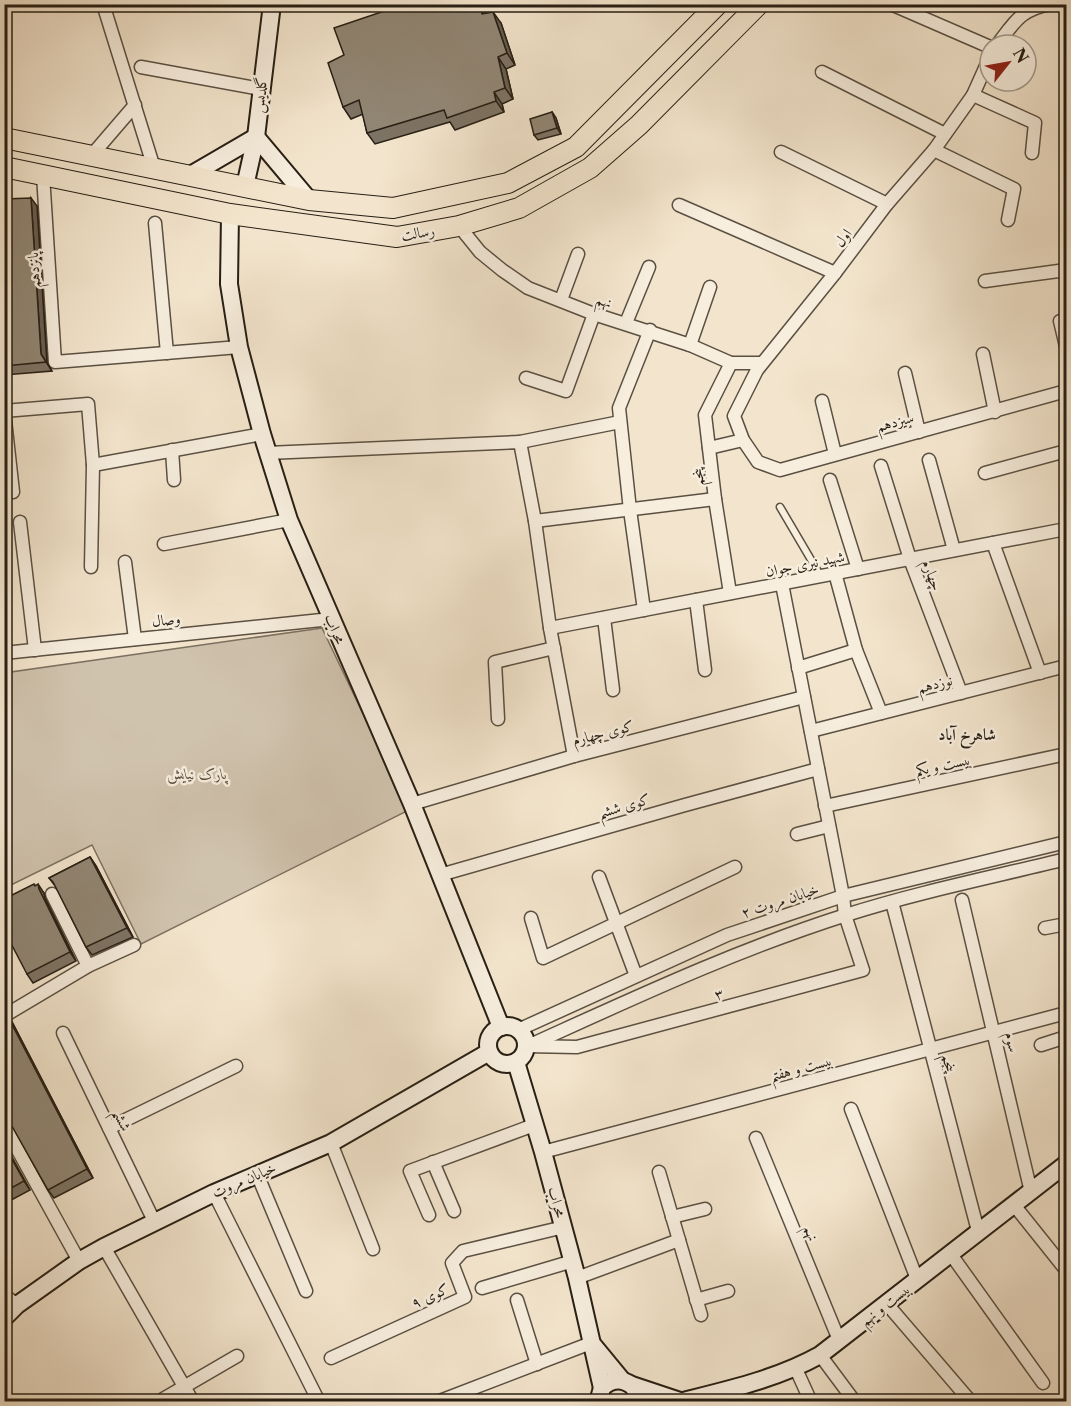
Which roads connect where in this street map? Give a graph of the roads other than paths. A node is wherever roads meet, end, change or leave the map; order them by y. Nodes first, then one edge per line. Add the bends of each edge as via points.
1 (103, 4) edge
2 (272, 4) edge
3 (718, 4) edge
4 (759, 4) edge
5 (891, 4) edge
6 (1051, 4) edge
7 (1005, 33) edge
8 (978, 42) edge
9 (141, 67) dead end
10 (822, 72) dead end
11 (978, 84) edge
12 (261, 89) junction
13 (973, 95) junction
14 (135, 105) junction
15 (945, 134) junction
16 (4, 138) edge
17 (256, 138) junction
18 (934, 150) junction
19 (781, 152) dead end
20 (1032, 153) dead end
21 (92, 155) junction
22 (4, 167) edge
23 (154, 168) junction
24 (43, 175) junction
25 (189, 176) junction
26 (245, 186) junction
27 (309, 200) junction
28 (887, 204) junction
29 (679, 205) dead end
30 (393, 208) junction
31 (230, 214) junction
32 (1008, 220) dead end
33 (155, 223) dead end
34 (459, 226) junction
35 (397, 237) junction
36 (578, 254) dead end
37 (649, 267) dead end
38 (1066, 270) edge
39 (835, 273) junction
40 (985, 281) dead end
41 (710, 287) dead end
42 (561, 300) junction
43 (594, 314) junction
44 (1060, 321) dead end
45 (626, 323) junction
46 (650, 330) junction
47 (690, 345) junction
48 (1066, 346) edge
49 (239, 347) junction
50 (167, 353) junction
51 (983, 354) dead end
52 (731, 363) junction
53 (762, 363) junction
54 (905, 373) dead end
55 (526, 378) dead end
56 (1066, 391) edge
57 (822, 401) dead end
58 (4, 411) edge
59 (995, 412) junction
60 (620, 422) junction
61 (919, 432) junction
62 (261, 434) junction
63 (743, 440) junction
64 (520, 442) junction
65 (709, 448) junction
66 (172, 450) junction
67 (1066, 451) edge
68 (267, 453) junction
69 (835, 454) junction
70 (929, 460) dead end
71 (93, 465) junction
72 (881, 466) dead end
73 (985, 472) dead end
74 (174, 480) dead end
75 (830, 480) dead end
76 (13, 492) dead end
77 (715, 499) junction
78 (780, 507) dead end
79 (630, 510) junction
80 (289, 520) junction
81 (535, 521) junction
82 (20, 522) dead end
83 (1066, 529) edge
84 (993, 543) junction
85 (164, 544) dead end
86 (954, 550) junction
87 (910, 559) junction
88 (125, 562) dead end
89 (91, 567) dead end
90 (858, 569) junction
91 (835, 573) junction
92 (821, 576) junction
93 (782, 584) junction
94 (730, 593) junction
95 (696, 600) junction
96 (644, 610) junction
97 (604, 618) junction
98 (331, 619) junction
99 (550, 628) junction
100 (135, 639) junction
101 (554, 648) junction
102 (35, 650) junction
103 (856, 650) junction
104 (4, 653) edge
105 (1066, 666) edge
106 (798, 668) junction
107 (705, 670) dead end
108 (1040, 673) junction
109 (613, 690) dead end
110 (961, 693) junction
111 (804, 697) junction
112 (881, 713) junction
113 (498, 719) dead end
114 (811, 731) junction
115 (1066, 754) edge
116 (574, 756) junction
117 (818, 769) junction
118 (412, 804) junction
119 (825, 806) junction
120 (829, 826) junction
121 (797, 834) dead end
122 (1066, 842) edge
123 (1066, 859) edge
124 (735, 867) dead end
125 (440, 875) junction
126 (599, 877) dead end
127 (52, 894) edge
128 (843, 896) junction
129 (962, 900) dead end
130 (892, 902) junction
131 (845, 915) junction
132 (531, 918) dead end
133 (1066, 924) edge
134 (615, 925) junction
135 (1045, 928) dead end
136 (134, 945) dead end
137 (88, 966) junction
138 (636, 976) junction
139 (1066, 1013) edge
140 (4, 1016) edge
141 (501, 1027) junction
142 (518, 1030) junction
143 (994, 1032) junction
144 (63, 1034) dead end
145 (1066, 1037) edge
146 (1041, 1045) dead end
147 (526, 1046) junction
148 (930, 1049) junction
149 (489, 1052) junction
150 (516, 1062) junction
151 (236, 1066) dead end
152 (850, 1109) dead end
153 (4, 1125) edge
154 (534, 1125) junction
155 (109, 1128) junction
156 (756, 1138) dead end
157 (331, 1143) junction
158 (543, 1152) junction
159 (434, 1162) junction
160 (1066, 1164) edge
161 (659, 1172) dead end
162 (257, 1174) junction
163 (1031, 1192) junction
164 (214, 1193) junction
165 (1014, 1205) junction
166 (705, 1209) dead end
167 (454, 1211) dead end
168 (429, 1215) dead end
169 (672, 1217) junction
170 (154, 1221) junction
171 (564, 1227) junction
172 (978, 1232) junction
173 (679, 1240) junction
174 (104, 1247) junction
175 (373, 1249) dead end
176 (950, 1253) junction
177 (573, 1261) junction
178 (79, 1262) junction
179 (1066, 1270) edge
180 (577, 1278) junction
181 (917, 1279) junction
182 (482, 1288) dead end
183 (306, 1291) dead end
184 (728, 1291) dead end
185 (11, 1300) edge
186 (517, 1300) dead end
187 (696, 1300) junction
188 (887, 1304) junction
189 (701, 1315) dead end
190 (4, 1318) edge
191 (839, 1340) junction
192 (591, 1343) junction
193 (820, 1355) junction
194 (237, 1356) dead end
195 (331, 1358) dead end
196 (537, 1364) junction
197 (796, 1369) junction
198 (627, 1383) junction
199 (1043, 1383) dead end
200 (184, 1387) junction
201 (600, 1395) edge
202 (718, 1397) edge
203 (158, 1401) edge
204 (193, 1401) edge
205 (319, 1401) edge
206 (437, 1401) edge
207 (639, 1401) edge
208 (680, 1401) edge
209 (811, 1401) edge
210 (855, 1401) edge
211 (971, 1401) edge

1 - 14 street
2 - 12 street, گلدیس
3 - 30 main road, رسالت via 576,147 508,183
4 - 34 main road, رسالت via 639,125 590,168 519,208
5 - 8 street
6 - 7 street via 1028,9
9 - 12 street
10 - 15 street
11 - 13 street, اول
12 - 17 street, گلدیس
13 - 15 street, اول
13 - 20 street via 1035,123
14 - 21 street
14 - 23 street
15 - 18 street, اول
16 - 21 main road, رسالت
17 - 25 street
17 - 26 street, گلدیس
17 - 27 street
18 - 28 street, اول
18 - 32 street via 1014,189
19 - 28 street
21 - 23 main road, رسالت
22 - 24 main road, رسالت
23 - 25 main road, رسالت
24 - 31 main road, رسالت
24 - 50 street, پانزدهم via 55,362
25 - 26 main road, رسالت
26 - 27 main road, رسالت
27 - 30 main road, رسالت
28 - 39 street, اول
29 - 39 street
30 - 35 main road
31 - 35 main road, رسالت
31 - 49 street, محراب via 229,284
33 - 50 street
34 - 35 main road, رسالت
34 - 42 street, نهم via 501,270 528,288
36 - 42 street
37 - 45 street
38 - 40 street
39 - 53 street, اول
41 - 47 street
42 - 43 street, نهم
43 - 45 street, نهم
43 - 55 street via 566,391
44 - 48 street
45 - 46 street, نهم
46 - 47 street, نهم
46 - 60 street via 619,408
47 - 52 street, نهم
49 - 50 street
49 - 62 street, محراب
51 - 59 street
52 - 53 street, نهم
52 - 65 street, پنجم via 705,415
53 - 63 street, اول via 734,416
54 - 61 street
56 - 59 street, سیزدهم
57 - 69 street
58 - 71 street via 88,404
58 - 76 street
59 - 61 street, سیزدهم
60 - 64 street
60 - 79 street
61 - 69 street, سیزدهم
62 - 66 street
62 - 68 street, محراب
63 - 65 street
63 - 69 street, سیزدهم via 758,462 780,470
64 - 68 street
64 - 81 street
65 - 77 street, پنجم
66 - 71 street
66 - 74 street
67 - 73 street
68 - 80 street, محراب
70 - 86 street
71 - 89 street
72 - 87 street, چهارم
75 - 90 street
77 - 79 street
77 - 94 street, پنجم
78 - 92 lane
79 - 81 street
79 - 96 street
80 - 85 street
80 - 98 street, محراب
81 - 99 street
82 - 102 street
83 - 84 street, شهید نیری جوان
84 - 86 street, شهید نیری جوان
84 - 108 street
86 - 87 street, شهید نیری جوان
87 - 90 street, شهید نیری جوان
87 - 110 street, چهارم
88 - 100 street
90 - 91 street, شهید نیری جوان
91 - 92 street, شهید نیری جوان
91 - 103 street
92 - 93 street, شهید نیری جوان
93 - 94 street, شهید نیری جوان
93 - 106 street
94 - 95 street, شهید نیری جوان
95 - 96 street, شهید نیری جوان
95 - 107 street
96 - 97 street, شهید نیری جوان
97 - 99 street, شهید نیری جوان
97 - 109 street
98 - 100 street, وصال
98 - 118 street, محراب
99 - 101 street
100 - 102 street, وصال
101 - 113 street via 495,662
101 - 116 street
102 - 104 street, وصال
103 - 106 street
103 - 112 street
105 - 108 street, نوزدهم
106 - 111 street
108 - 110 street, نوزدهم
110 - 112 street, نوزدهم
111 - 114 street
111 - 116 street, کوی چهارم
112 - 114 street, نوزدهم
114 - 117 street
115 - 119 street, بیست و یکم
116 - 118 street, کوی چهارم
117 - 119 street
117 - 125 street, کوی ششم
118 - 125 street, محراب
119 - 120 street
120 - 121 street
120 - 128 street
122 - 128 street, خیابان مروت ۲
123 - 130 street
124 - 134 street
125 - 141 street, محراب
126 - 134 street
127 - 137 street
128 - 131 street
128 - 138 street, خیابان مروت ۲ via 727,934
129 - 143 street, سوم
130 - 131 street
130 - 148 street, پنجم
131 - 147 street via 724,958
131 - 147 street, ۳ via 862,970 577,1047
132 - 134 street via 543,958
133 - 135 street
134 - 138 street
136 - 137 street
137 - 140 street
138 - 142 street, خیابان مروت ۲
139 - 143 street, بیست و هفتم
141 - 142 street
141 - 149 street via 491,1035
142 - 147 street
143 - 148 street, بیست و هفتم
143 - 163 street, سوم
144 - 155 street, ششم
145 - 146 street
147 - 150 street
148 - 158 street, بیست و هفتم
148 - 172 street, پنجم
149 - 150 street via 503,1064
149 - 157 street, خیابان مروت
150 - 154 street, محراب
151 - 155 street
152 - 181 street
153 - 178 street
154 - 158 street, محراب
154 - 159 street
155 - 170 street, ششم
156 - 191 street, نهم
157 - 162 street, خیابان مروت
157 - 175 street
158 - 171 street, محراب
159 - 167 street
159 - 168 street via 410,1171
160 - 163 street, بیست و نهم
161 - 169 street
162 - 164 street, خیابان مروت
162 - 183 street
163 - 165 street, بیست و نهم
164 - 170 street, خیابان مروت
164 - 205 street
165 - 172 street, بیست و نهم
165 - 179 street
166 - 169 street
169 - 173 street
170 - 174 street, خیابان مروت
171 - 177 street, محراب
171 - 195 street, کوی ۹ via 463,1251 452,1263 465,1297
172 - 176 street, بیست و نهم
173 - 180 street
173 - 187 street
174 - 178 street, خیابان مروت
174 - 200 street
176 - 181 street, بیست و نهم
176 - 199 street
177 - 180 street, محراب
177 - 182 street
178 - 185 street, خیابان مروت
180 - 192 street, محراب
181 - 188 street, بیست و نهم
184 - 187 street
185 - 190 street, خیابان مروت
186 - 196 street
187 - 189 street
188 - 191 street, بیست و نهم
188 - 211 street
191 - 193 street, بیست و نهم
192 - 196 street
192 - 198 street
192 - 201 street, محراب
193 - 197 street, بیست و نهم
193 - 210 street
194 - 200 street
196 - 206 street
197 - 202 street, بیست و نهم
197 - 209 street
198 - 201 street via 611,1382
198 - 207 street via 636,1390
198 - 208 street
200 - 203 street
200 - 204 street
202 - 208 street, بیست و نهم

